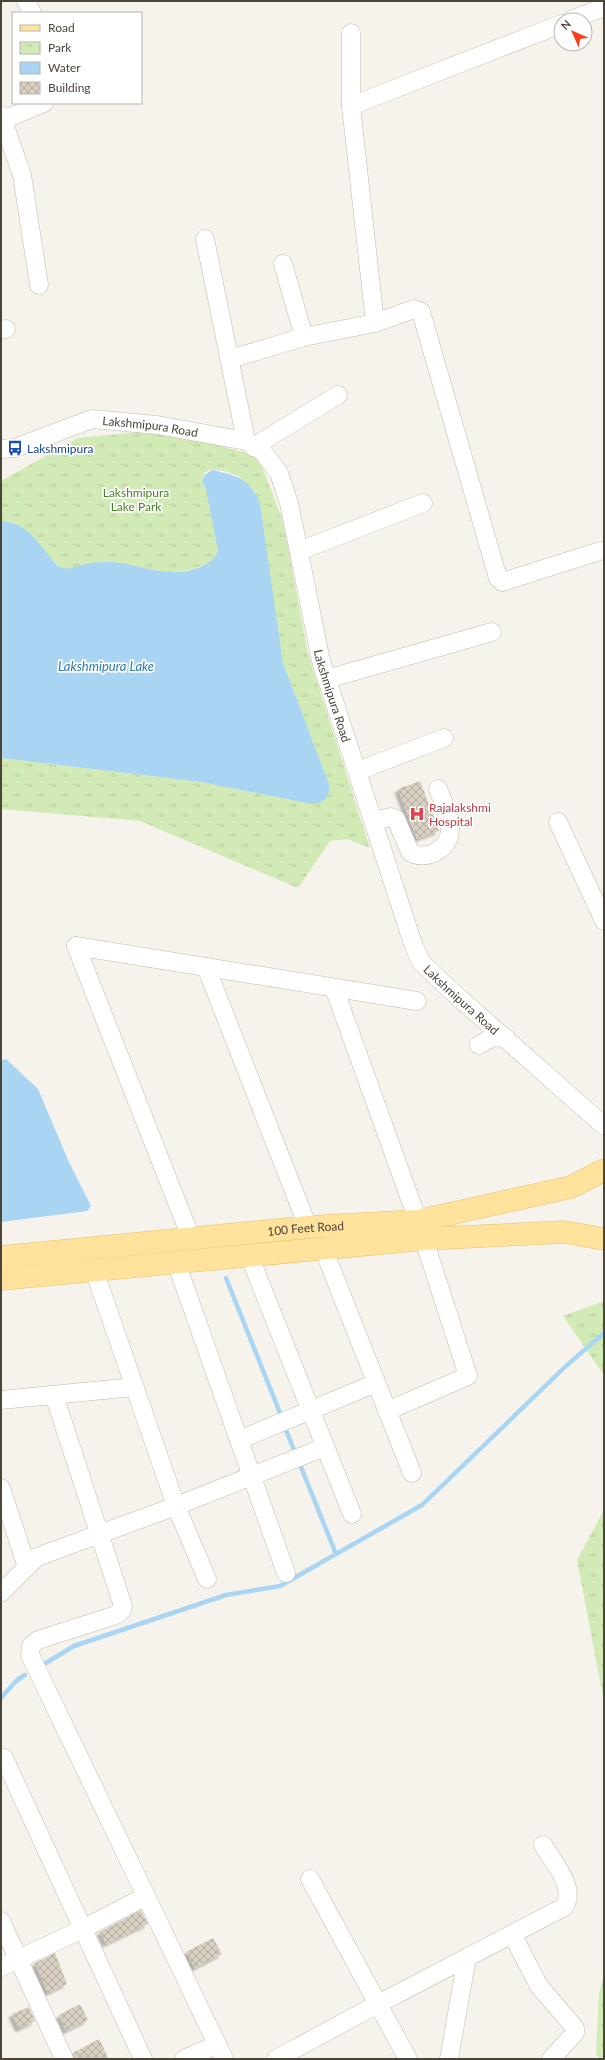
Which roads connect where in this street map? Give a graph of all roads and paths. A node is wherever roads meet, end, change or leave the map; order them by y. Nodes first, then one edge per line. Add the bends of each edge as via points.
1 (26, 1) edge
2 (604, 7) edge
3 (32, 12) edge
4 (591, 12) edge
5 (553, 27) edge
6 (351, 33) dead end
7 (41, 104) edge
8 (351, 106) junction
9 (2, 118) edge
10 (206, 239) dead end
11 (283, 264) dead end
12 (39, 285) dead end
13 (375, 323) junction
14 (304, 338) junction
15 (230, 359) junction
16 (338, 395) dead end
17 (250, 444) junction
18 (3, 451) edge
19 (423, 503) dead end
20 (299, 551) junction
21 (600, 551) dead end
22 (492, 632) dead end
23 (327, 679) junction
24 (444, 738) dead end
25 (358, 771) junction
26 (438, 789) dead end
27 (374, 821) junction
28 (558, 822) dead end
29 (604, 921) edge
30 (206, 966) junction
31 (334, 988) junction
32 (417, 1001) dead end
33 (506, 1038) junction
34 (479, 1045) dead end
35 (604, 1126) edge
36 (604, 1170) edge
37 (308, 1227) junction
38 (421, 1230) junction
39 (191, 1238) junction
40 (604, 1238) edge
41 (323, 1248) junction
42 (249, 1255) junction
43 (1, 1257) edge
44 (176, 1262) junction
45 (94, 1270) junction
46 (1, 1279) edge
47 (376, 1383) junction
48 (134, 1387) junction
49 (54, 1395) junction
50 (1, 1400) edge
51 (310, 1410) junction
52 (387, 1411) junction
53 (239, 1440) junction
54 (325, 1447) junction
55 (412, 1474) dead end
56 (252, 1476) junction
57 (1, 1488) edge
58 (176, 1506) junction
59 (352, 1514) dead end
60 (99, 1533) junction
61 (27, 1567) junction
62 (286, 1573) dead end
63 (207, 1579) dead end
64 (1, 1593) edge
65 (4, 1758) dead end
66 (543, 1845) dead end
67 (310, 1880) dead end
68 (146, 1896) junction
69 (1, 1921) edge
70 (83, 1929) junction
71 (512, 1934) junction
72 (467, 1957) junction
73 (19, 1958) junction
74 (1, 1967) edge
75 (378, 2004) junction
76 (220, 2052) edge
77 (64, 2059) edge
78 (144, 2059) edge
79 (184, 2059) edge
80 (276, 2059) edge
81 (408, 2059) edge
82 (449, 2059) edge
83 (551, 2059) edge

1 - 3 street
2 - 4 street
5 - 8 street
6 - 8 street
7 - 9 street
8 - 13 street
9 - 12 street via 22,176
10 - 15 street
11 - 14 street
13 - 14 street
13 - 21 street via 414,309 421,312 498,578 502,582
14 - 15 street
15 - 17 street
16 - 17 street
17 - 18 street, Lakshmipura Road via 158,425 92,420
17 - 20 street, Lakshmipura Road via 263,452 279,472 289,503
19 - 20 street
20 - 23 street, Lakshmipura Road
22 - 23 street
23 - 25 street, Lakshmipura Road
24 - 25 street
25 - 27 street, Lakshmipura Road
26 - 27 street via 451,826 449,838 438,851 425,856 414,855 410,852 396,819 391,817
27 - 33 street, Lakshmipura Road via 412,944 421,962
28 - 29 street
30 - 31 street
30 - 37 street
30 - 39 street via 76,946
31 - 32 street
31 - 38 street
33 - 34 street via 493,1037
33 - 35 street, Lakshmipura Road
36 - 38 main road, 100 Feet Road via 571,1187
37 - 38 main road, 100 Feet Road
37 - 39 main road, 100 Feet Road
38 - 40 main road, 100 Feet Road via 564,1232
38 - 41 main road, 100 Feet Road
38 - 52 street via 468,1376
39 - 43 main road, 100 Feet Road
41 - 42 main road, 100 Feet Road
41 - 47 street
42 - 44 main road, 100 Feet Road
42 - 51 street
44 - 45 main road, 100 Feet Road
44 - 53 street
45 - 46 main road, 100 Feet Road
45 - 48 street
47 - 51 street
47 - 52 street
48 - 49 street
48 - 58 street
49 - 50 street
49 - 60 street
51 - 53 street
51 - 54 street
52 - 55 street
53 - 56 street
54 - 56 street
54 - 59 street
56 - 58 street
56 - 62 street
57 - 61 street
58 - 60 street
58 - 63 street
60 - 61 street via 37,1558
60 - 68 street via 122,1603 122,1610 116,1615 38,1640 31,1646 30,1655
61 - 64 street
65 - 70 street
66 - 71 street via 567,1886 567,1902 564,1907
67 - 75 street
68 - 70 street
68 - 76 street
69 - 73 street
70 - 73 street
70 - 78 street
71 - 72 street
71 - 83 street via 539,1986 575,2028 575,2033
72 - 75 street
72 - 82 street
73 - 74 street
73 - 77 street
75 - 80 street
75 - 81 street
76 - 79 street

